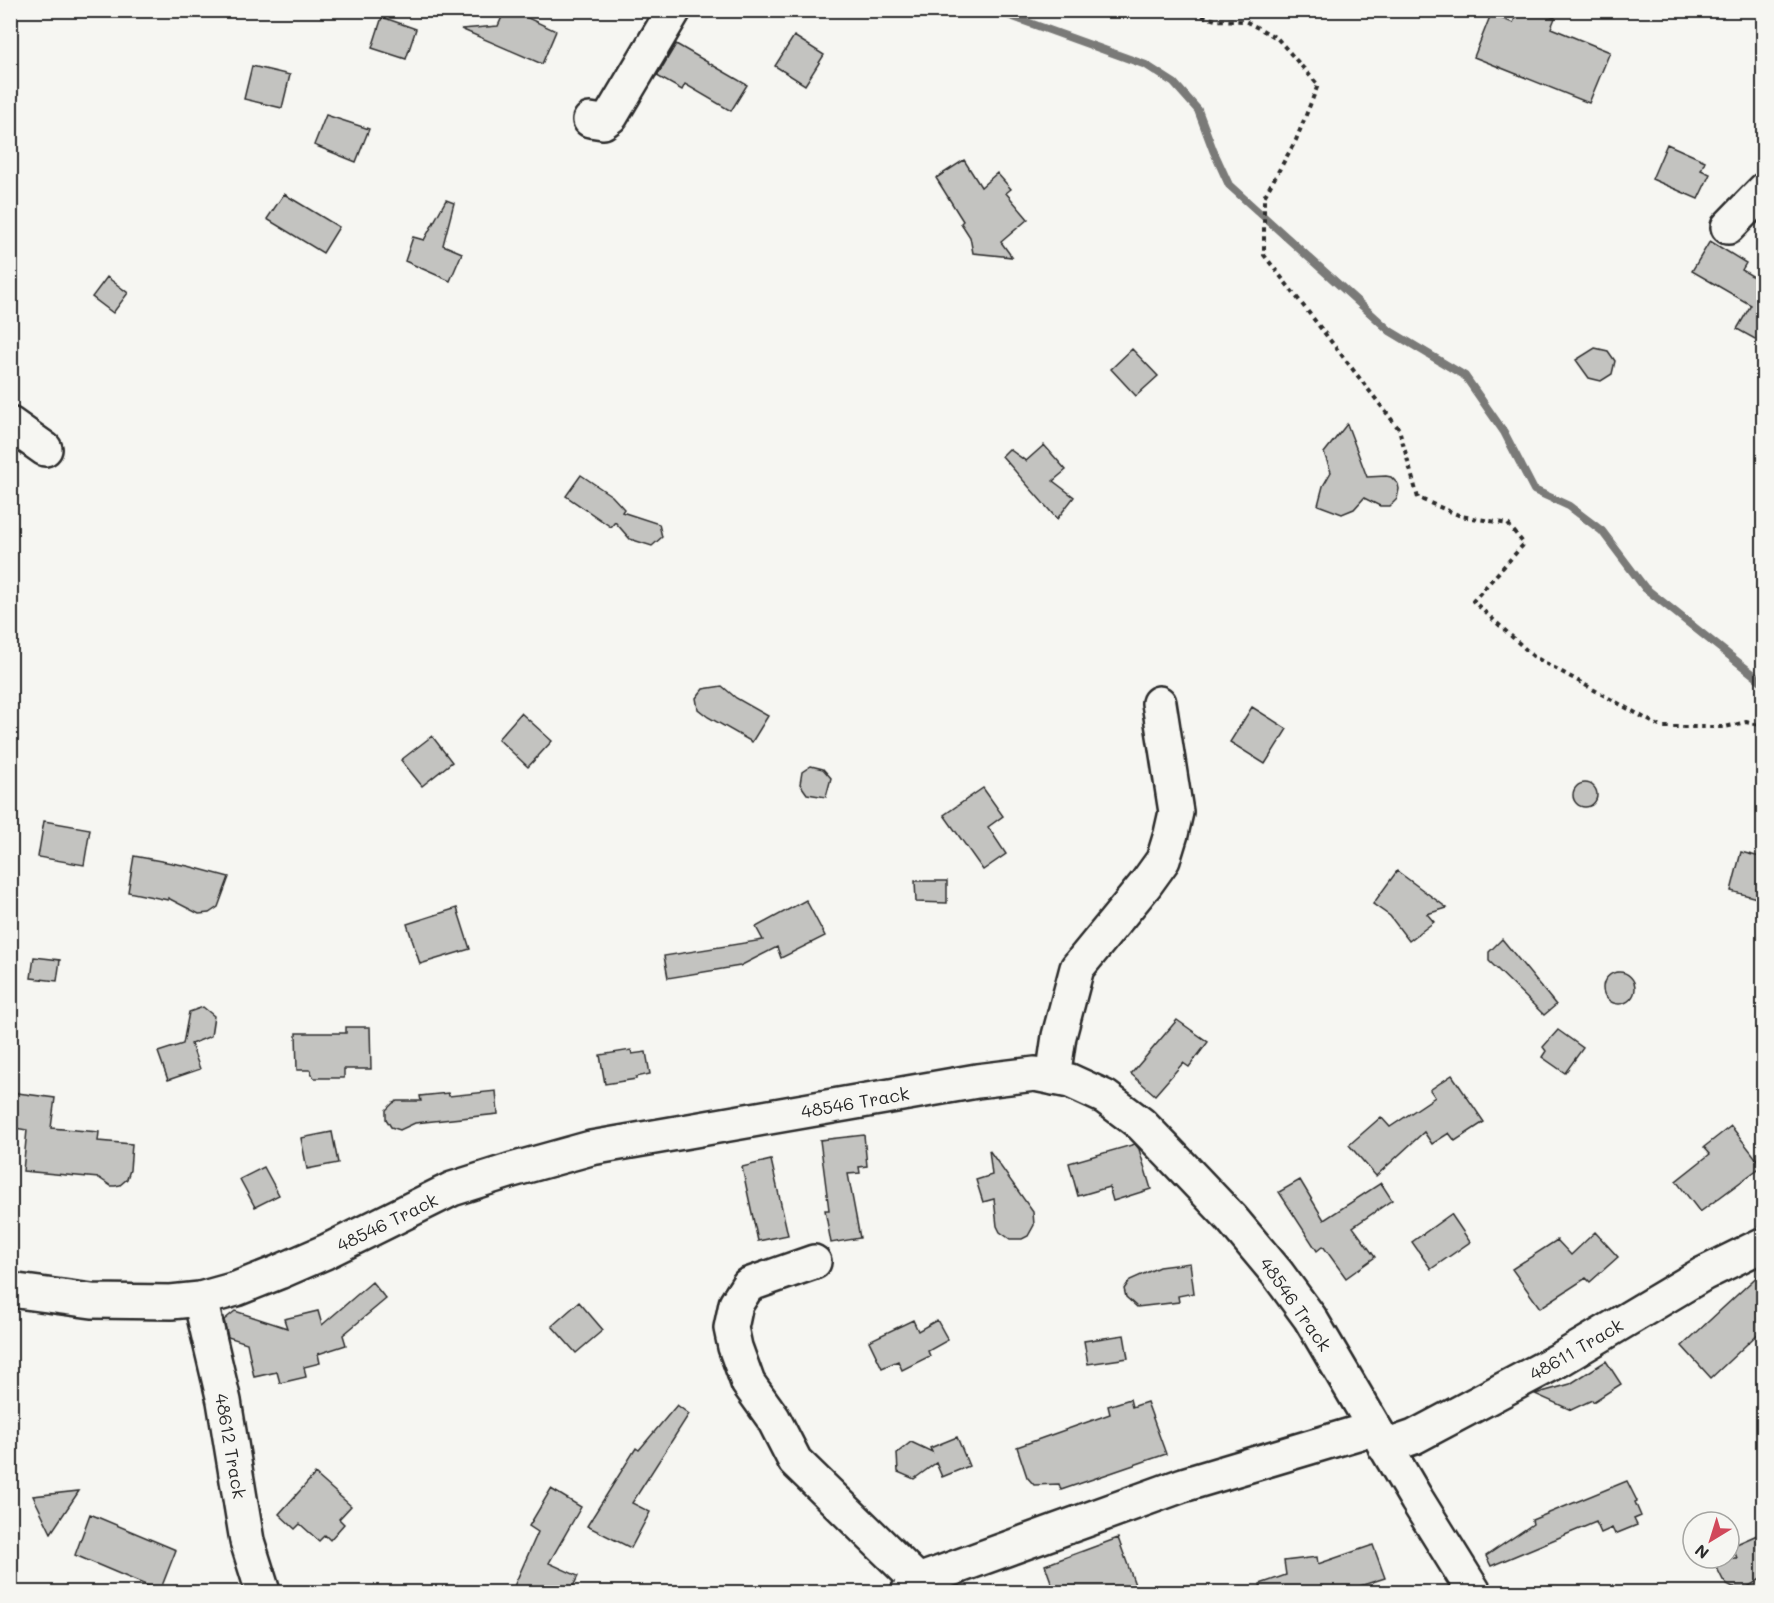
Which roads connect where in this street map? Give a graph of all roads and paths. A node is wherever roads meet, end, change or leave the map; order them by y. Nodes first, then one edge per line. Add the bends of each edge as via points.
1 (674, 10) edge
2 (1185, 10) edge
3 (590, 120) dead end
4 (1764, 190) edge
5 (1728, 226) dead end
6 (10, 424) edge
7 (45, 449) dead end
8 (1158, 703) dead end
9 (1764, 726) edge
10 (1053, 1078) junction
11 (1764, 1244) edge
12 (814, 1262) dead end
13 (10, 1290) edge
14 (200, 1299) junction
15 (1380, 1437) junction
16 (913, 1587) edge
17 (271, 1589) edge
18 (1474, 1593) edge

1 - 3 street via 611,116 603,122
2 - 9 path via 1215,20 1245,21 1277,38 1318,85 1296,140 1264,197 1264,255 1400,429 1418,498 1461,516 1508,524 1524,544 1473,601 1533,656 1661,727 1746,722
4 - 5 street
6 - 7 street
8 - 10 street via 1176,812 1171,834 1163,860 1077,968 1059,1036
10 - 14 street, 48546 Track via 1035,1074 977,1081 591,1148 452,1189 279,1272
10 - 15 street, 48546 Track via 1070,1081 1105,1097 1141,1124 1232,1218 1310,1318
11 - 15 street, 48611 Track via 1414,1437
12 - 16 street via 747,1285 733,1314 735,1347 748,1383 795,1461
13 - 14 street, 48546 Track via 92,1301
14 - 17 street, 48612 Track via 224,1401 248,1541
15 - 16 street, 48611 Track via 1183,1485
15 - 18 street, 48546 Track

